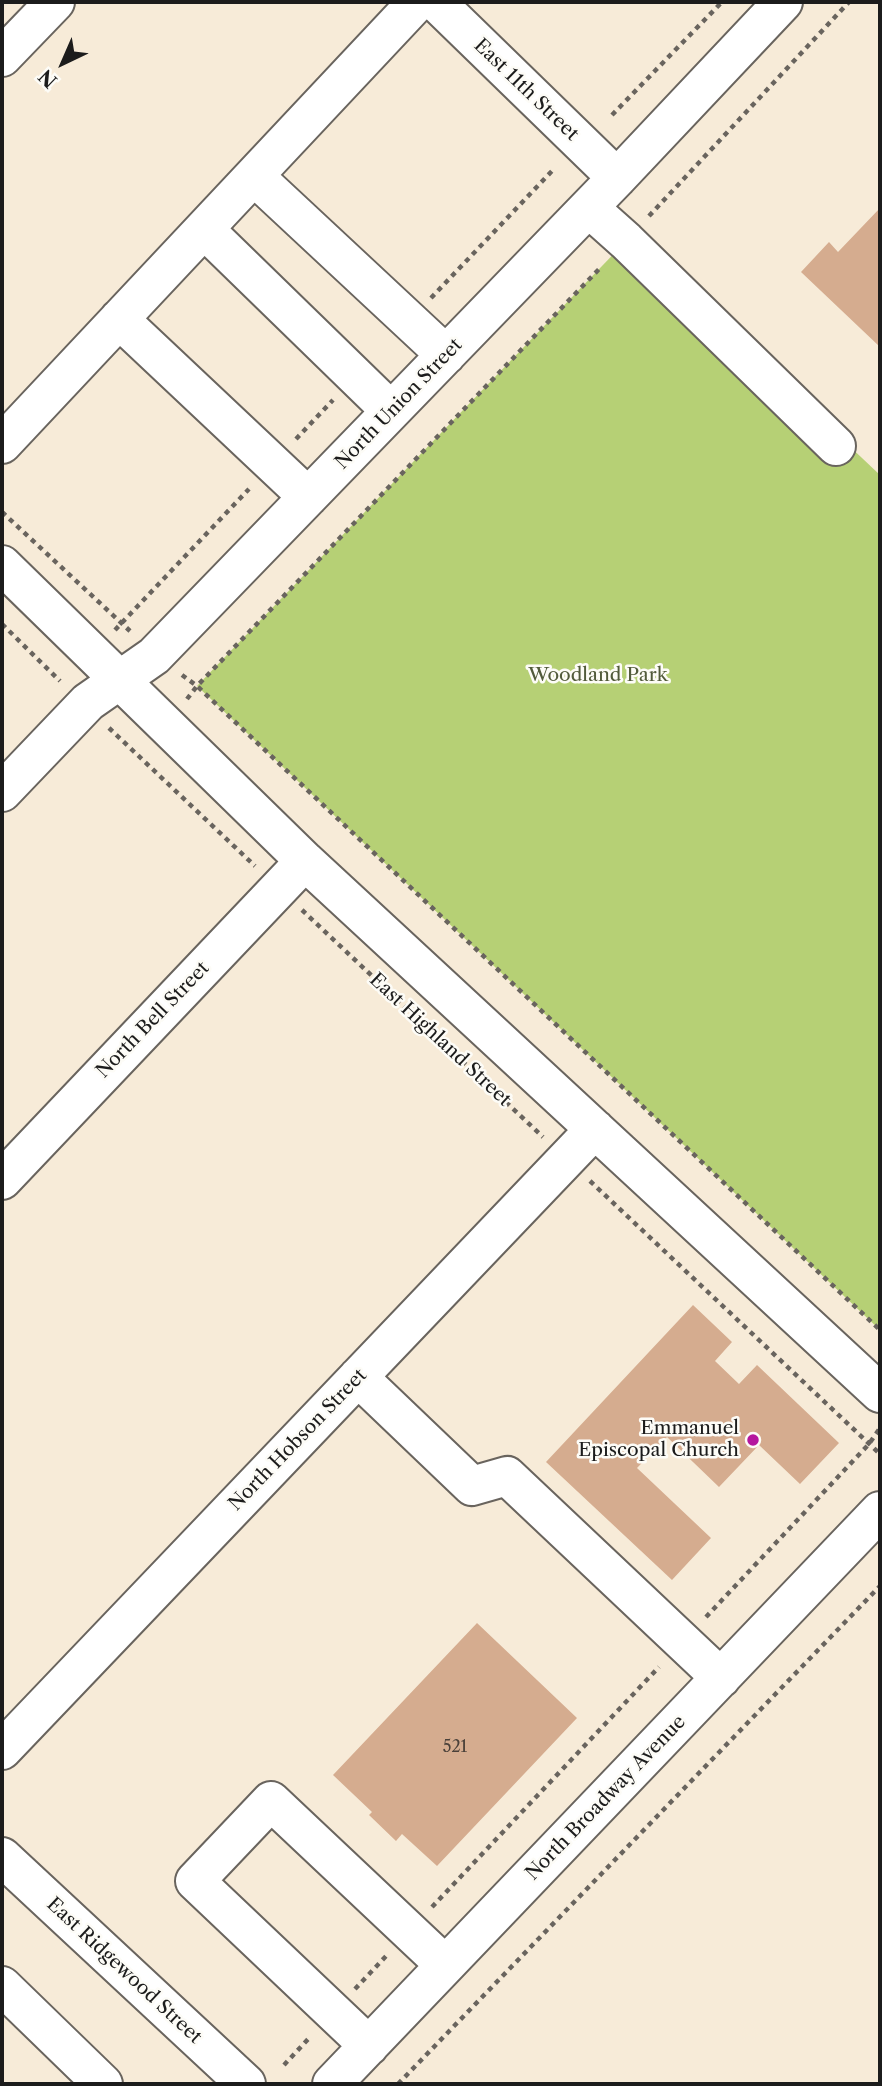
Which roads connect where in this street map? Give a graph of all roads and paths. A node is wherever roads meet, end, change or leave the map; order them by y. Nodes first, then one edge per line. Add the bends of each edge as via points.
1 (55, 2) edge
2 (417, 2) edge
3 (436, 2) edge
4 (722, 2) edge
5 (783, 2) edge
6 (849, 2) edge
7 (2, 57) edge
8 (612, 115) dead end
9 (254, 176) junction
10 (617, 178) junction
11 (589, 208) junction
12 (204, 229) junction
13 (626, 241) junction
14 (119, 320) junction
15 (446, 355) junction
16 (391, 411) junction
17 (2, 444) edge
18 (836, 446) dead end
19 (308, 497) junction
20 (2, 512) edge
21 (2, 565) edge
22 (2, 624) edge
23 (154, 656) junction
24 (121, 680) junction
25 (197, 686) junction
26 (88, 702) junction
27 (167, 726) junction
28 (138, 756) junction
29 (2, 792) edge
30 (292, 875) junction
31 (595, 1129) junction
32 (566, 1159) junction
33 (2, 1180) edge
34 (880, 1330) edge
35 (358, 1377) junction
36 (880, 1393) edge
37 (880, 1427) edge
38 (869, 1444) junction
39 (880, 1454) edge
40 (880, 1511) edge
41 (880, 1586) edge
42 (683, 1641) junction
43 (721, 1678) junction
44 (2, 1750) edge
45 (7, 1872) edge
46 (410, 1931) junction
47 (446, 1965) junction
48 (2, 1986) edge
49 (333, 2012) junction
50 (369, 2046) junction
51 (284, 2065) dead end
52 (103, 2084) edge
53 (246, 2084) edge
54 (332, 2084) edge
55 (398, 2084) edge

1 - 7 street
2 - 9 street
3 - 10 street, East 11th Street
4 - 8 path
5 - 10 street, North Union Street
6 - 13 path
9 - 12 street
9 - 15 street
10 - 11 street, North Union Street
11 - 13 street
11 - 15 street, North Union Street
12 - 14 street
12 - 16 street
13 - 18 street
13 - 25 path
14 - 17 street
14 - 19 street
15 - 16 street, North Union Street
16 - 19 street, North Union Street
19 - 23 street, North Union Street
20 - 23 path
21 - 24 street, East Highland Street
22 - 26 path, East Highland Street
23 - 24 street, North Union Street
23 - 25 path
24 - 26 street, North Union Street
24 - 27 street, East Highland Street
25 - 27 path
25 - 34 path
26 - 28 path, East Highland Street
26 - 29 street, North Union Street
27 - 28 path
27 - 30 street, East Highland Street
28 - 30 path, East Highland Street
30 - 31 street, East Highland Street
30 - 32 path, East Highland Street
30 - 33 street, North Bell Street
31 - 32 street, North Hobson Street
31 - 36 street, East Highland Street
32 - 35 street, North Hobson Street
32 - 38 path, East Highland Street
35 - 42 street via 472,1486 507,1476
35 - 44 street, North Hobson Street
37 - 38 path
38 - 39 path, East Highland Street
38 - 42 path
40 - 43 street, North Broadway Avenue
41 - 55 path
42 - 43 street
42 - 46 path
43 - 47 street, North Broadway Avenue
45 - 53 street, East Ridgewood Street
46 - 47 street
46 - 49 path
46 - 49 street via 271,1801 195,1881
47 - 50 street, North Broadway Avenue
48 - 52 street
49 - 50 street
49 - 51 path
50 - 54 street, North Broadway Avenue

